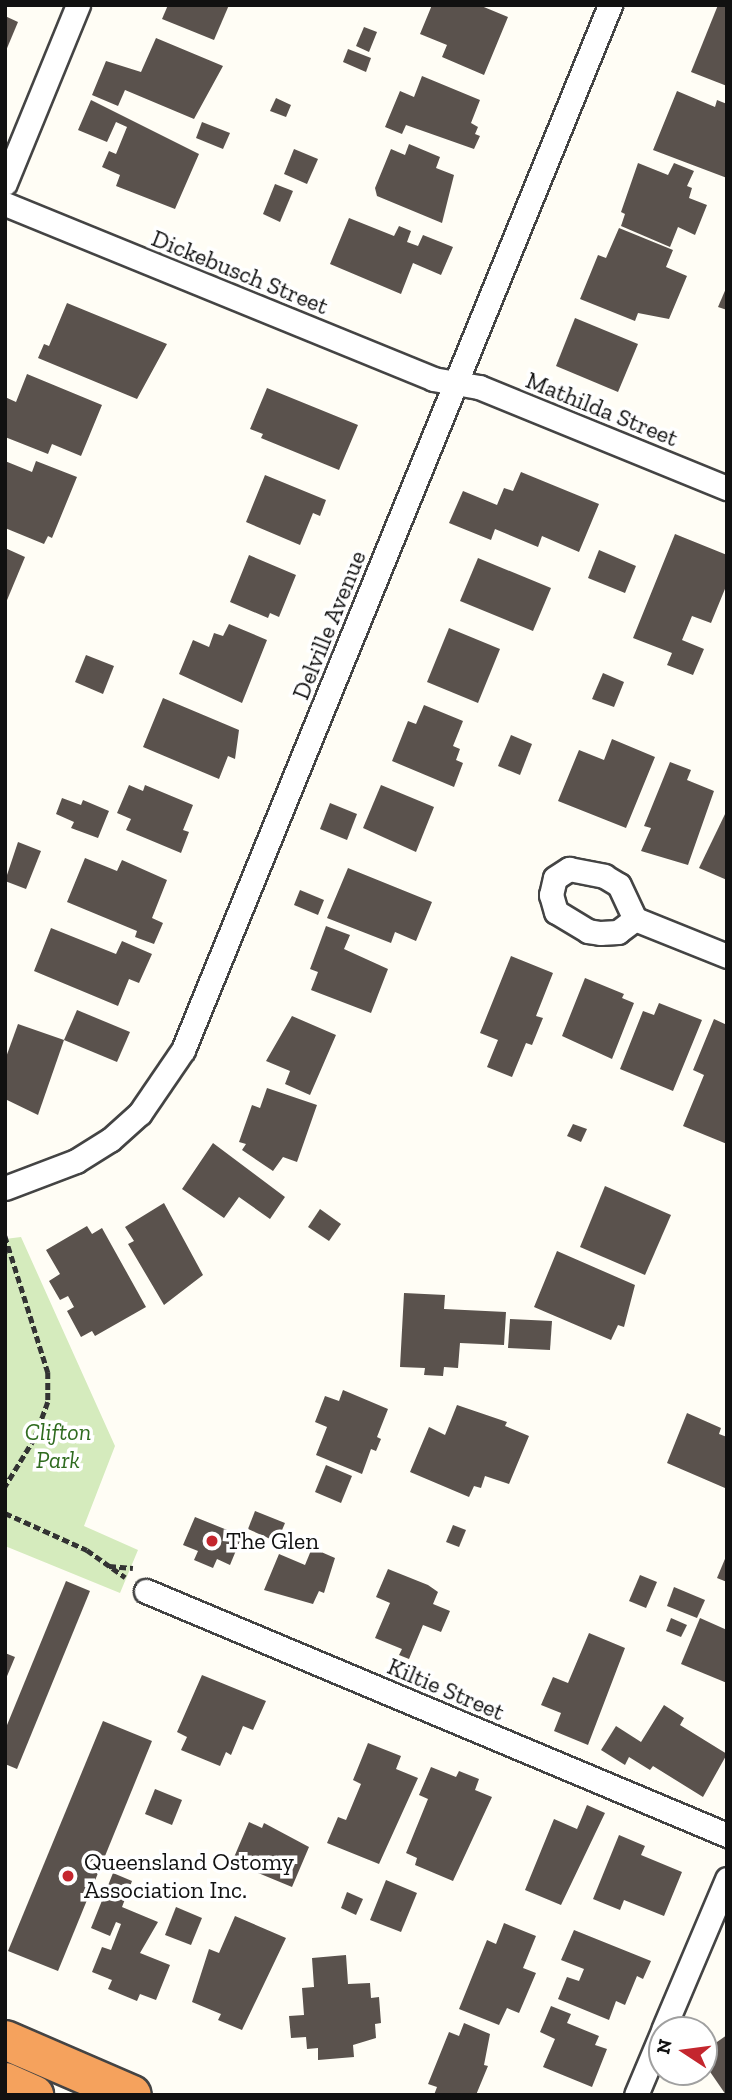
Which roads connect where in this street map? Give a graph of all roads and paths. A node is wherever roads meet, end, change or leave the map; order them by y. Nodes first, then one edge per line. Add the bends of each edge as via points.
1 (78, 5) edge
2 (610, 5) edge
3 (5, 183) edge
4 (5, 204) edge
5 (456, 384) junction
6 (727, 488) edge
7 (635, 919) dead end
8 (727, 956) edge
9 (5, 1188) edge
10 (5, 1237) edge
11 (5, 1487) edge
12 (5, 1513) edge
13 (126, 1578) dead end
14 (146, 1591) dead end
15 (727, 1835) edge
16 (727, 1879) edge
17 (670, 2016) edge
18 (5, 2040) edge
19 (648, 2067) edge
20 (5, 2082) edge
21 (34, 2095) edge
22 (132, 2095) edge
23 (636, 2095) edge

1 - 3 street
2 - 5 street, Delville Avenue
4 - 5 street, Dickebusch Street via 433,379
5 - 6 street, Mathilda Street via 479,387
5 - 9 street, Delville Avenue via 183,1050 140,1113 110,1140 76,1161
7 - 8 street
10 - 11 path via 48,1372 48,1402 35,1438
12 - 13 path via 87,1550
14 - 15 street, Kiltie Street
16 - 17 street
18 - 22 highway
19 - 23 street
20 - 21 highway

